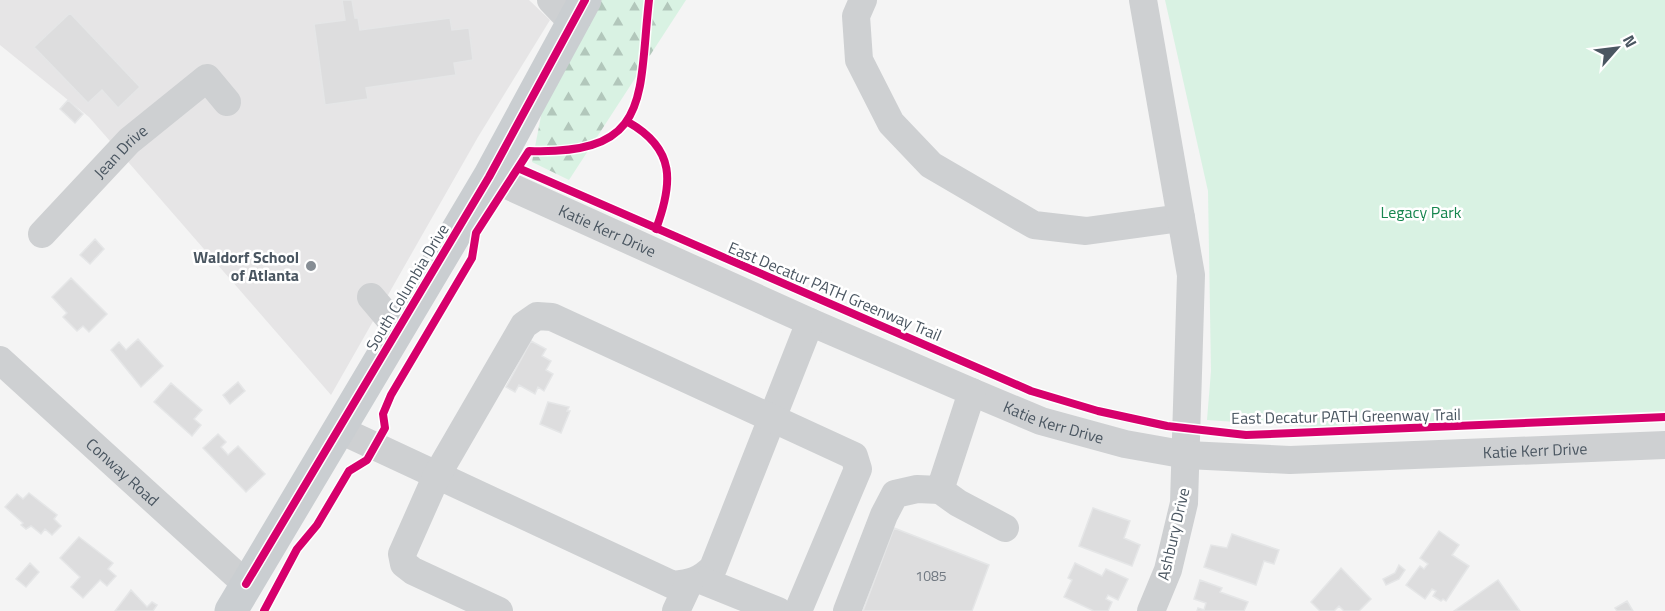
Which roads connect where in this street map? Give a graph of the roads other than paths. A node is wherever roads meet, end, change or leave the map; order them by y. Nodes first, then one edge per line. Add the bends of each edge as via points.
1 (863, 0) edge
2 (1143, 0) edge
3 (569, 7) edge
4 (227, 102) dead end
5 (489, 177) junction
6 (1181, 218) junction
7 (42, 234) dead end
8 (371, 297) dead end
9 (810, 322) junction
10 (398, 329) junction
11 (0, 360) edge
12 (972, 392) junction
13 (773, 418) junction
14 (338, 429) junction
15 (1665, 445) edge
16 (1188, 455) junction
17 (437, 475) junction
18 (940, 490) junction
19 (1005, 528) dead end
20 (695, 582) junction
21 (238, 597) edge
22 (499, 611) edge
23 (676, 611) edge
24 (778, 611) edge
25 (798, 611) edge
26 (847, 611) edge
27 (1151, 611) edge

1 - 6 street via 856,16 859,60 891,123 931,165 1034,225 1086,231
2 - 6 street, Ashbury Drive
3 - 5 main road, South Columbia Drive
4 - 7 street, Jean Drive via 207,78 129,141
5 - 9 street, Katie Kerr Drive
5 - 10 main road, South Columbia Drive
6 - 16 street, Ashbury Drive via 1191,275
8 - 10 street
9 - 12 street, Katie Kerr Drive
9 - 13 street
10 - 14 main road, South Columbia Drive
11 - 21 street, Conway Road
12 - 16 street, Katie Kerr Drive via 1041,421 1125,444
12 - 18 street
13 - 17 street via 552,316 537,316 524,325
13 - 20 street via 713,568
13 - 25 street via 855,456 858,469
14 - 17 street
14 - 21 main road, South Columbia Drive
15 - 16 street, Katie Kerr Drive via 1290,460
16 - 27 street, Ashbury Drive via 1184,503 1168,570
17 - 20 street via 673,585
17 - 22 street via 402,554 404,564
18 - 19 street
18 - 26 street via 917,489 895,494
20 - 23 street
20 - 24 street

